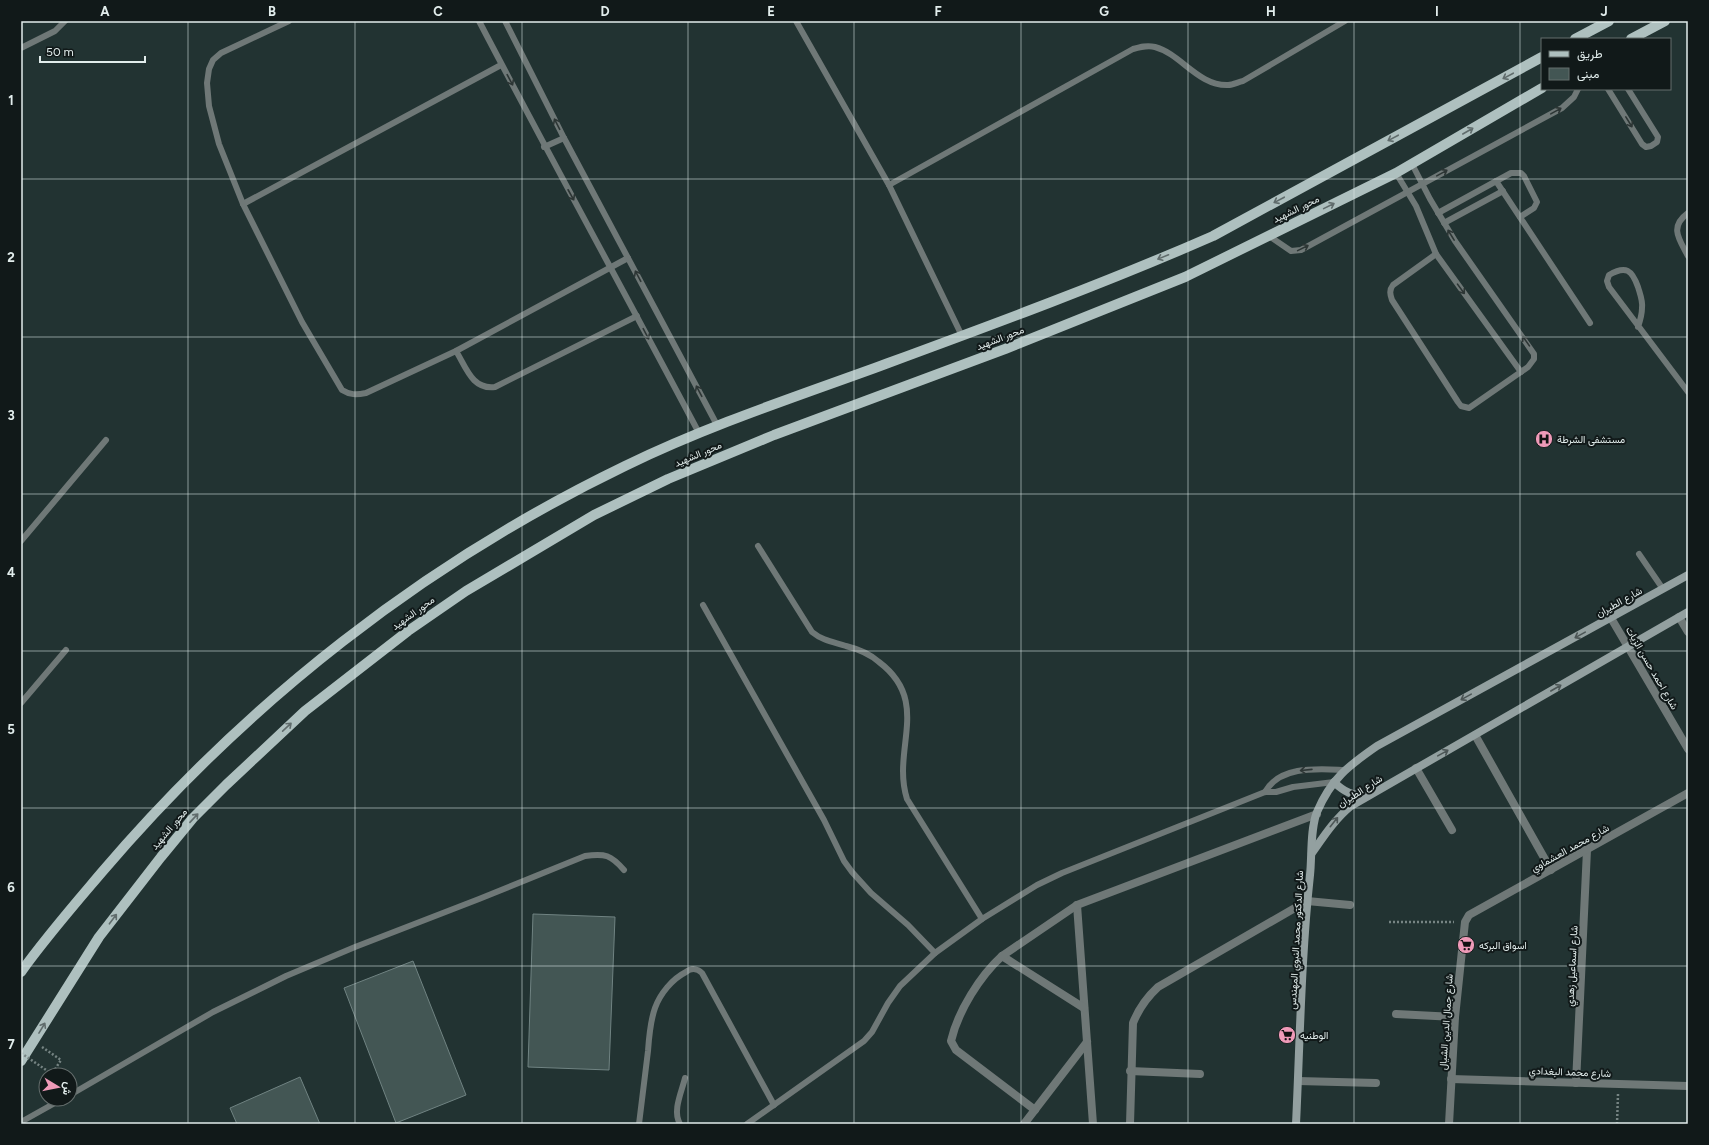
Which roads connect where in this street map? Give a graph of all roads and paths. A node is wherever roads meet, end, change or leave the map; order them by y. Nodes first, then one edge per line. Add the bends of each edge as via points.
1 (65, 21) edge
2 (289, 21) edge
3 (479, 21) edge
4 (505, 21) edge
5 (796, 21) edge
6 (1345, 21) edge
7 (1609, 21) edge
8 (1665, 21) edge
9 (1577, 38) edge
10 (1633, 38) edge
11 (21, 48) edge
12 (1541, 58) edge
13 (502, 65) junction
14 (1541, 89) edge
15 (1578, 90) edge
16 (1609, 90) edge
17 (1629, 90) edge
18 (564, 138) junction
19 (544, 146) junction
20 (1412, 164) junction
21 (1396, 173) junction
22 (1496, 181) junction
23 (1422, 184) junction
24 (889, 185) junction
25 (1503, 191) junction
26 (1407, 192) junction
27 (243, 204) junction
28 (1438, 213) junction
29 (1688, 213) edge
30 (1520, 217) junction
31 (1444, 223) junction
32 (1269, 236) junction
33 (1436, 254) junction
34 (1688, 256) edge
35 (628, 258) junction
36 (612, 268) junction
37 (637, 316) junction
38 (1590, 323) dead end
39 (1638, 327) junction
40 (962, 336) junction
41 (456, 351) junction
42 (1521, 372) junction
43 (1688, 392) edge
44 (717, 425) junction
45 (699, 433) junction
46 (106, 440) dead end
47 (21, 541) edge
48 (758, 546) dead end
49 (1640, 554) dead end
50 (1688, 575) edge
51 (1663, 589) junction
52 (703, 606) dead end
53 (1688, 612) edge
54 (1679, 617) junction
55 (1611, 618) junction
56 (1688, 632) edge
57 (1629, 646) junction
58 (66, 650) dead end
59 (21, 703) edge
60 (1475, 735) junction
61 (1688, 749) edge
62 (1416, 768) junction
63 (1344, 770) junction
64 (1334, 782) junction
65 (1265, 792) junction
66 (1688, 793) edge
67 (1367, 796) junction
68 (1317, 814) junction
69 (1452, 830) dead end
70 (1587, 850) junction
71 (1312, 854) junction
72 (624, 870) dead end
73 (1551, 870) junction
74 (1307, 901) junction
75 (1077, 905) junction
76 (1350, 905) dead end
77 (982, 919) junction
78 (1389, 922) dead end
79 (1464, 922) junction
80 (935, 953) junction
81 (1002, 956) junction
82 (23, 968) edge
83 (1084, 1008) junction
84 (1396, 1014) dead end
85 (1454, 1017) junction
86 (33, 1042) junction
87 (1087, 1042) junction
88 (21, 1053) edge
89 (21, 1061) edge
90 (1130, 1071) junction
91 (1200, 1074) dead end
92 (685, 1078) dead end
93 (1451, 1079) junction
94 (1298, 1081) junction
95 (1376, 1083) dead end
96 (1576, 1083) junction
97 (1619, 1084) junction
98 (1688, 1086) edge
99 (78, 1090) edge
100 (774, 1105) junction
101 (48, 1107) edge
102 (1035, 1110) junction
103 (21, 1122) edge
104 (639, 1124) edge
105 (680, 1124) edge
106 (747, 1124) edge
107 (1024, 1124) edge
108 (1093, 1124) edge
109 (1130, 1124) edge
110 (1296, 1124) edge
111 (1449, 1124) edge
112 (1617, 1124) edge

1 - 11 lane via 55,31
2 - 27 lane via 221,53 213,60 209,70 207,84 218,144
3 - 13 lane
18 -> 4 lane
5 - 24 lane
6 - 24 lane via 1243,81 1229,85 1216,84 1204,79 1165,51 1144,46 1133,49
7 - 9 main road
8 - 10 main road
12 -> 40 main road, محور الشهيد via 1212,236
13 -> 19 lane
13 - 27 lane
20 -> 14 main road, محور الشهيد
23 -> 15 lane via 1562,108
16 -> 17 lane via 1642,144 1646,147 1651,146 1657,142 1658,137
18 - 19 lane
18 - 35 lane
19 -> 36 lane
20 - 21 main road, محور الشهيد
20 - 23 lane
21 - 26 lane
32 -> 21 main road, محور الشهيد
22 - 25 lane
22 - 28 lane
22 - 30 lane via 1517,172 1524,176 1537,202 1534,208
23 - 26 lane
23 - 28 lane
24 - 40 lane
25 - 30 lane
25 - 31 lane
32 -> 26 lane via 1291,250 1298,251
26 - 33 lane
27 - 41 lane via 302,322 342,390 349,394 366,393
28 - 31 lane
29 - 34 lane via 1681,218 1677,229
30 - 38 lane
42 -> 31 lane via 1532,364 1532,349
86 -> 32 main road, محور الشهيد via 100,937 193,818 305,711 408,631 466,590 594,514 668,479 774,435 1136,297 1185,277
33 -> 42 lane
33 - 42 lane via 1393,285 1390,295 1458,402 1464,407 1473,406
35 - 36 lane
44 -> 35 lane
36 - 37 lane
36 - 41 lane
37 - 41 lane via 495,387 479,386
37 -> 45 lane
39 - 39 lane via 1609,287 1609,275 1617,270 1630,271 1634,276 1642,300
39 - 43 lane
40 - 44 main road, محور الشهيد
44 - 45 main road, محور الشهيد
45 - 82 main road, محور الشهيد via 626,465 543,508 474,548 364,623 213,753 120,850
46 - 47 lane
48 - 77 lane via 812,632 824,640 868,654 888,669 899,683 908,714 902,771 907,799
49 - 51 lane
50 - 51 main road, شارع الطيران
51 - 55 main road, شارع الطيران
52 - 80 lane via 824,820 844,861 871,893
53 - 54 main road, شارع الطيران
54 - 56 street
54 - 57 main road, شارع الطيران
55 - 57 street, شارع احمد حسن الزيات
55 -> 63 main road, شارع الطيران via 1377,746
60 -> 57 main road, شارع الطيران
57 - 61 street, شارع احمد حسن الزيات
58 - 59 lane
62 -> 60 main road, شارع الطيران
60 - 73 street
62 - 67 main road, شارع الطيران
62 - 69 street
63 - 64 main road, شارع الطيران
63 -> 65 lane via 1311,769 1286,774 1272,782
64 - 65 lane
64 - 67 main road via 1348,793
64 - 68 main road, شارع الطيران
65 - 77 lane via 1062,873 1037,885
66 - 70 street, شارع محمد العشماوي
71 -> 67 main road, شارع الطيران via 1341,814
68 - 71 main road, شارع الطيران
68 - 75 street
70 - 73 street, شارع محمد العشماوي
70 - 96 street, شارع اسماعيل زهدي
71 - 74 main road, شارع الدكتور محمد النبوي المهندس
72 - 99 lane via 614,858 600,854 586,856 355,947 286,976 214,1012
73 - 79 street, شارع محمد العشماوي via 1476,911
74 - 76 street
74 - 90 street via 1158,987 1147,997 1133,1023
74 - 94 main road, شارع الدكتور محمد النبوي المهندس
75 - 81 street
75 - 83 street
77 - 80 lane
78 - 79 path
79 - 85 street, شارع جمال الدين الشيال
80 - 100 lane via 900,986 864,1041
81 - 83 street
81 - 102 street via 983,975 954,1030 951,1041 956,1050
83 - 87 street
84 - 85 street
85 - 93 street, شارع جمال الدين الشيال
86 - 88 path, bridge via 61,1060 52,1074
86 - 89 main road, محور الشهيد
87 - 102 street
87 - 108 street
90 - 91 street
90 - 109 street
92 - 105 lane via 677,1111
93 - 96 street, شارع محمد البغدادي
93 - 111 street, شارع جمال الدين الشيال
94 - 95 street
94 - 110 main road, شارع الدكتور محمد النبوي المهندس
96 - 97 street, شارع محمد البغدادي
97 - 98 street, شارع محمد البغدادي
97 - 112 path
100 - 104 lane via 702,973 692,969 672,981 654,1009
100 - 106 lane
101 - 103 lane
102 - 107 street

